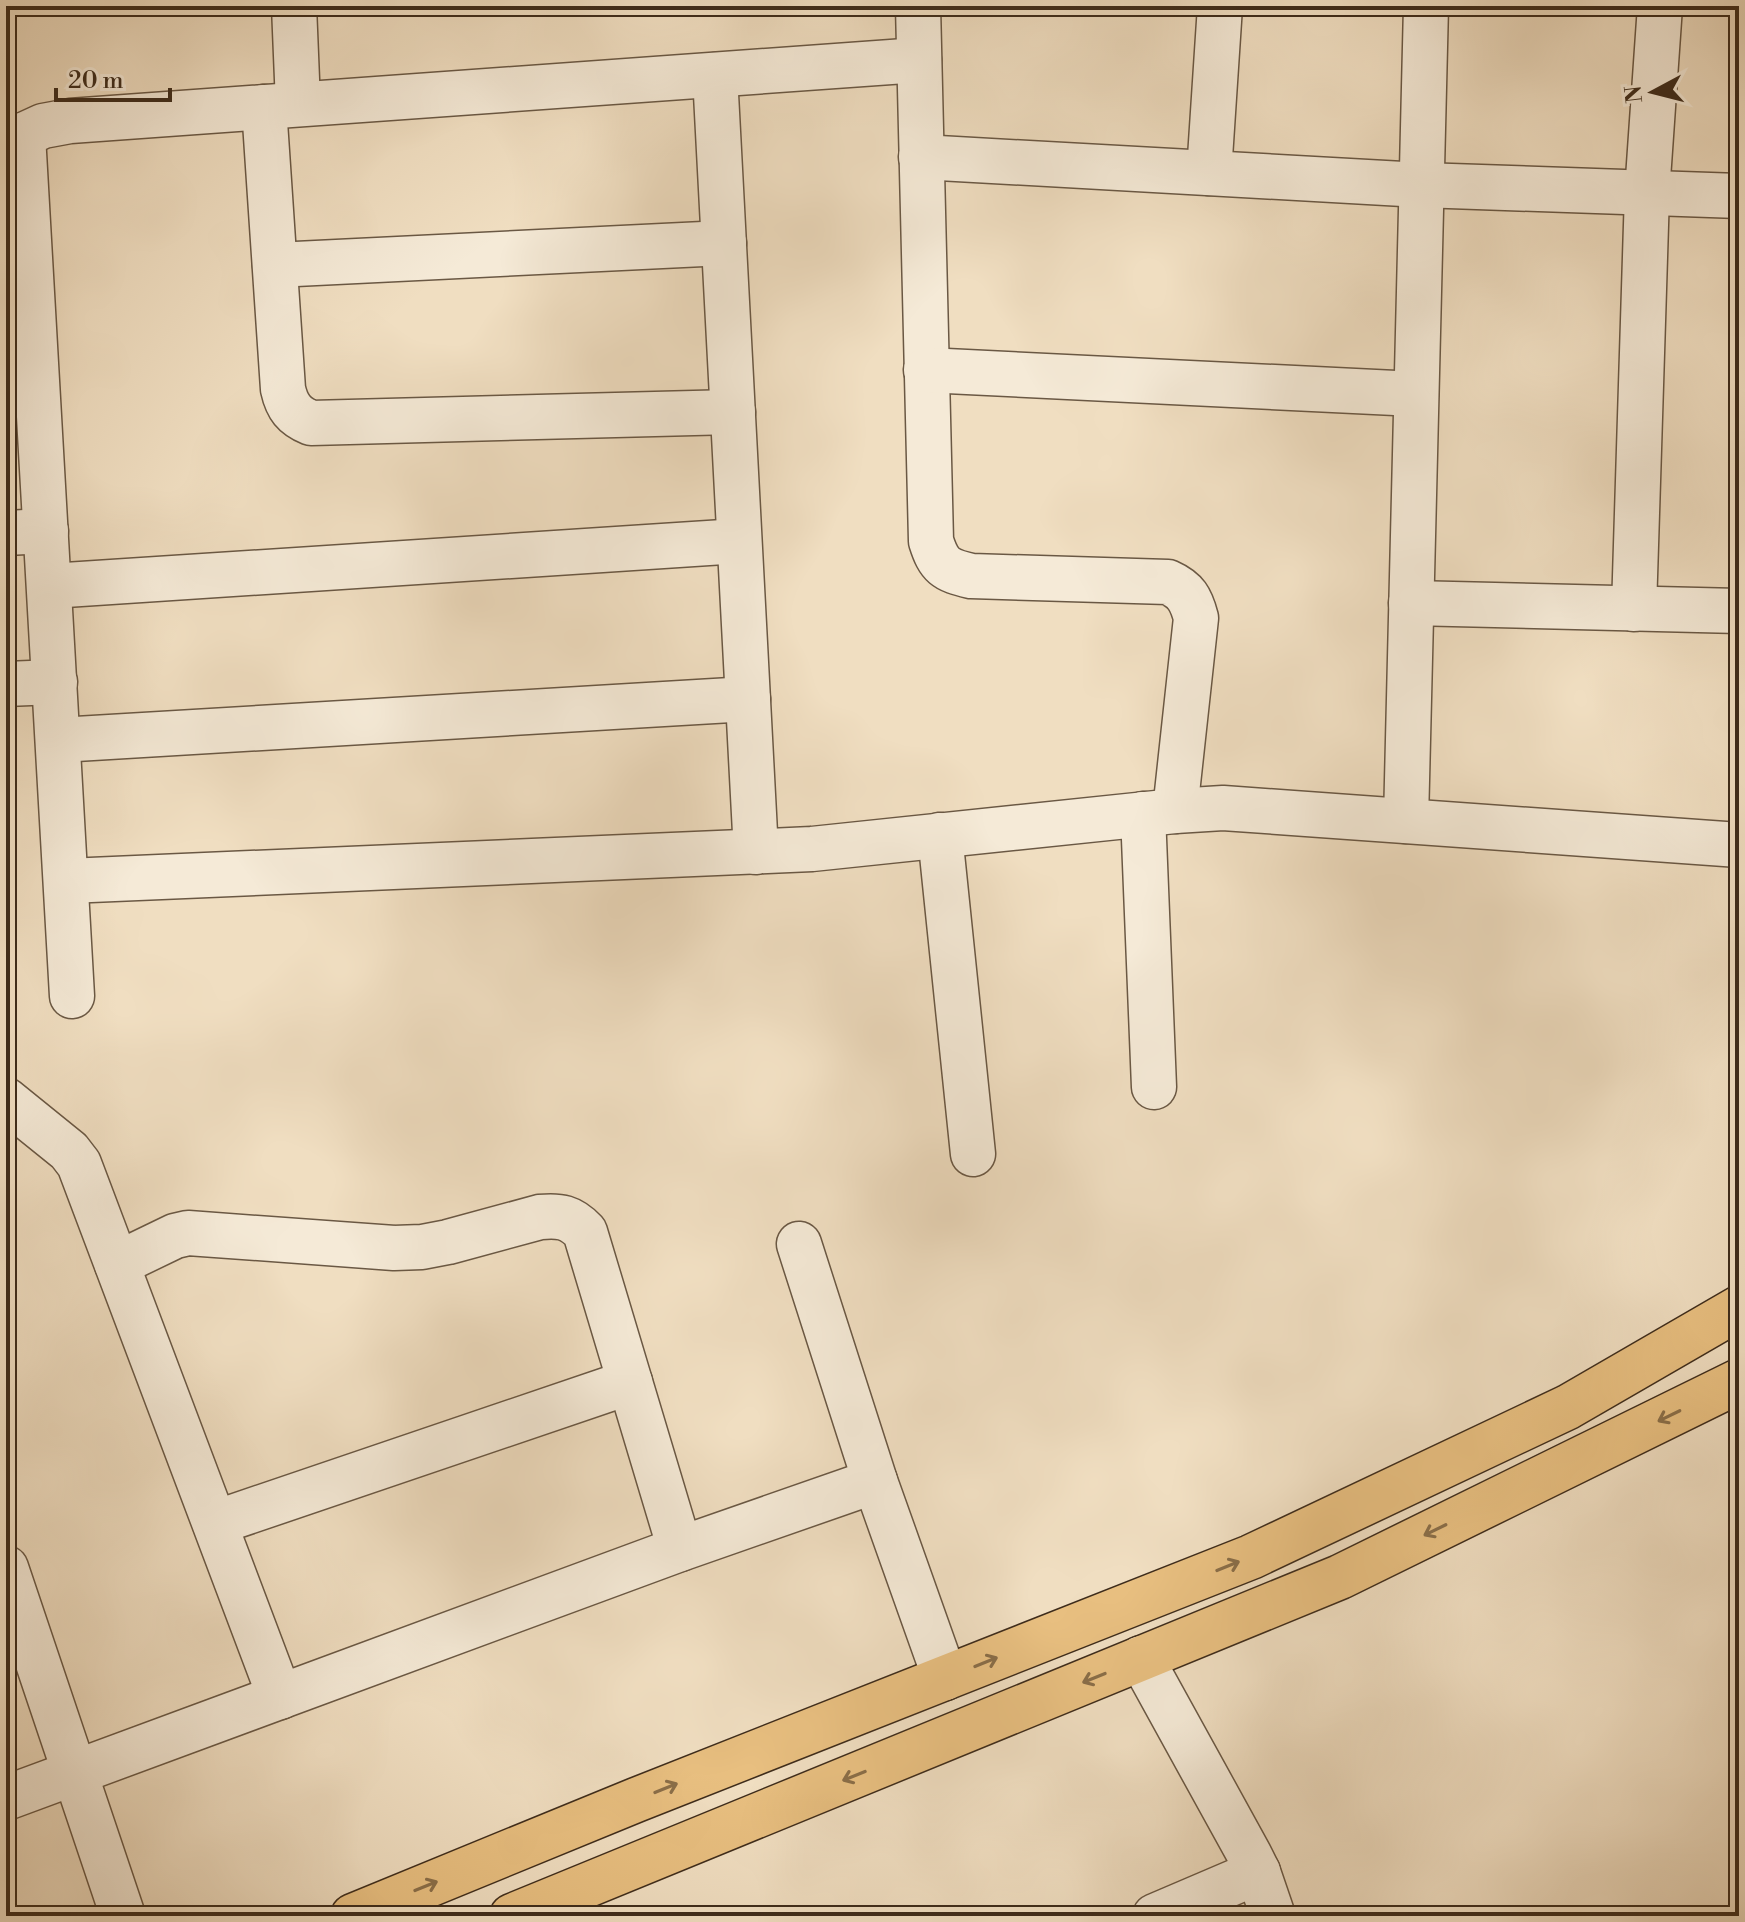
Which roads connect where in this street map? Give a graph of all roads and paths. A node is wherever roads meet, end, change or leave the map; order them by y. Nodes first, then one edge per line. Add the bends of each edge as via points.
1 (294, 6) edge
2 (918, 6) edge
3 (1220, 6) edge
4 (1426, 6) edge
5 (1660, 6) edge
6 (919, 60) junction
7 (715, 75) junction
8 (281, 106) junction
9 (15, 139) edge
10 (921, 157) junction
11 (1209, 173) junction
12 (1421, 185) junction
13 (1647, 193) junction
14 (1739, 196) edge
15 (724, 243) junction
16 (275, 265) junction
17 (21, 348) edge
18 (926, 370) junction
19 (1416, 394) junction
20 (733, 412) junction
21 (26, 532) edge
22 (739, 541) junction
23 (50, 586) junction
24 (1411, 603) junction
25 (1634, 609) junction
26 (1739, 611) edge
27 (55, 682) junction
28 (6, 684) edge
29 (748, 699) junction
30 (59, 740) junction
31 (1159, 812) junction
32 (1406, 821) junction
33 (940, 835) junction
34 (1739, 845) edge
35 (756, 852) junction
36 (67, 881) junction
37 (72, 996) dead end
38 (1154, 1087) dead end
39 (6, 1100) edge
40 (973, 1154) dead end
41 (799, 1244) dead end
42 (117, 1264) junction
43 (1739, 1308) edge
44 (1739, 1381) edge
45 (630, 1382) junction
46 (875, 1481) junction
47 (215, 1523) junction
48 (680, 1549) junction
49 (10, 1592) edge
50 (1141, 1658) junction
51 (945, 1678) junction
52 (280, 1697) junction
53 (73, 1773) junction
54 (6, 1798) edge
55 (1258, 1872) junction
56 (123, 1916) edge
57 (353, 1916) edge
58 (512, 1916) edge
59 (1155, 1916) edge
60 (1273, 1916) edge

1 - 8 street
2 - 6 street
3 - 11 street
4 - 12 street
5 - 13 street
6 - 7 street
6 - 10 street
7 - 8 street
7 - 15 street
8 - 9 street via 70,121
8 - 16 street
9 - 17 street
10 - 11 street
10 - 18 street
11 - 12 street
12 - 13 street
12 - 19 street
13 - 14 street
13 - 25 street
15 - 16 street
15 - 20 street
16 - 20 street via 286,403 297,417 311,423
17 - 21 street
18 - 19 street
18 - 31 street via 931,541 938,561 952,572 971,576 1168,582 1182,588 1191,601 1196,618
19 - 24 street
20 - 22 street
21 - 23 street
22 - 23 street
22 - 29 street
23 - 27 street
24 - 25 street
24 - 32 street
25 - 26 street
27 - 28 street
27 - 30 street
29 - 30 street
29 - 35 street
30 - 36 street
31 - 32 street via 1223,808
31 - 33 street
31 - 38 street
32 - 34 street
33 - 35 street
33 - 40 street
35 - 36 street
36 - 37 street
39 - 42 street via 79,1164
41 - 46 street
42 - 45 street via 188,1233 422,1247 540,1217 572,1219 585,1232
42 - 47 street
51 -> 43 main road via 1251,1557 1568,1407
44 -> 50 main road via 1340,1577
45 - 47 street
45 - 48 street
46 - 48 street
46 - 51 street
47 - 52 street
48 - 52 street
49 - 53 street
50 - 55 street
50 -> 58 main road
57 -> 51 main road
52 - 53 street
53 - 54 street
53 - 56 street
55 - 59 street
55 - 60 street

